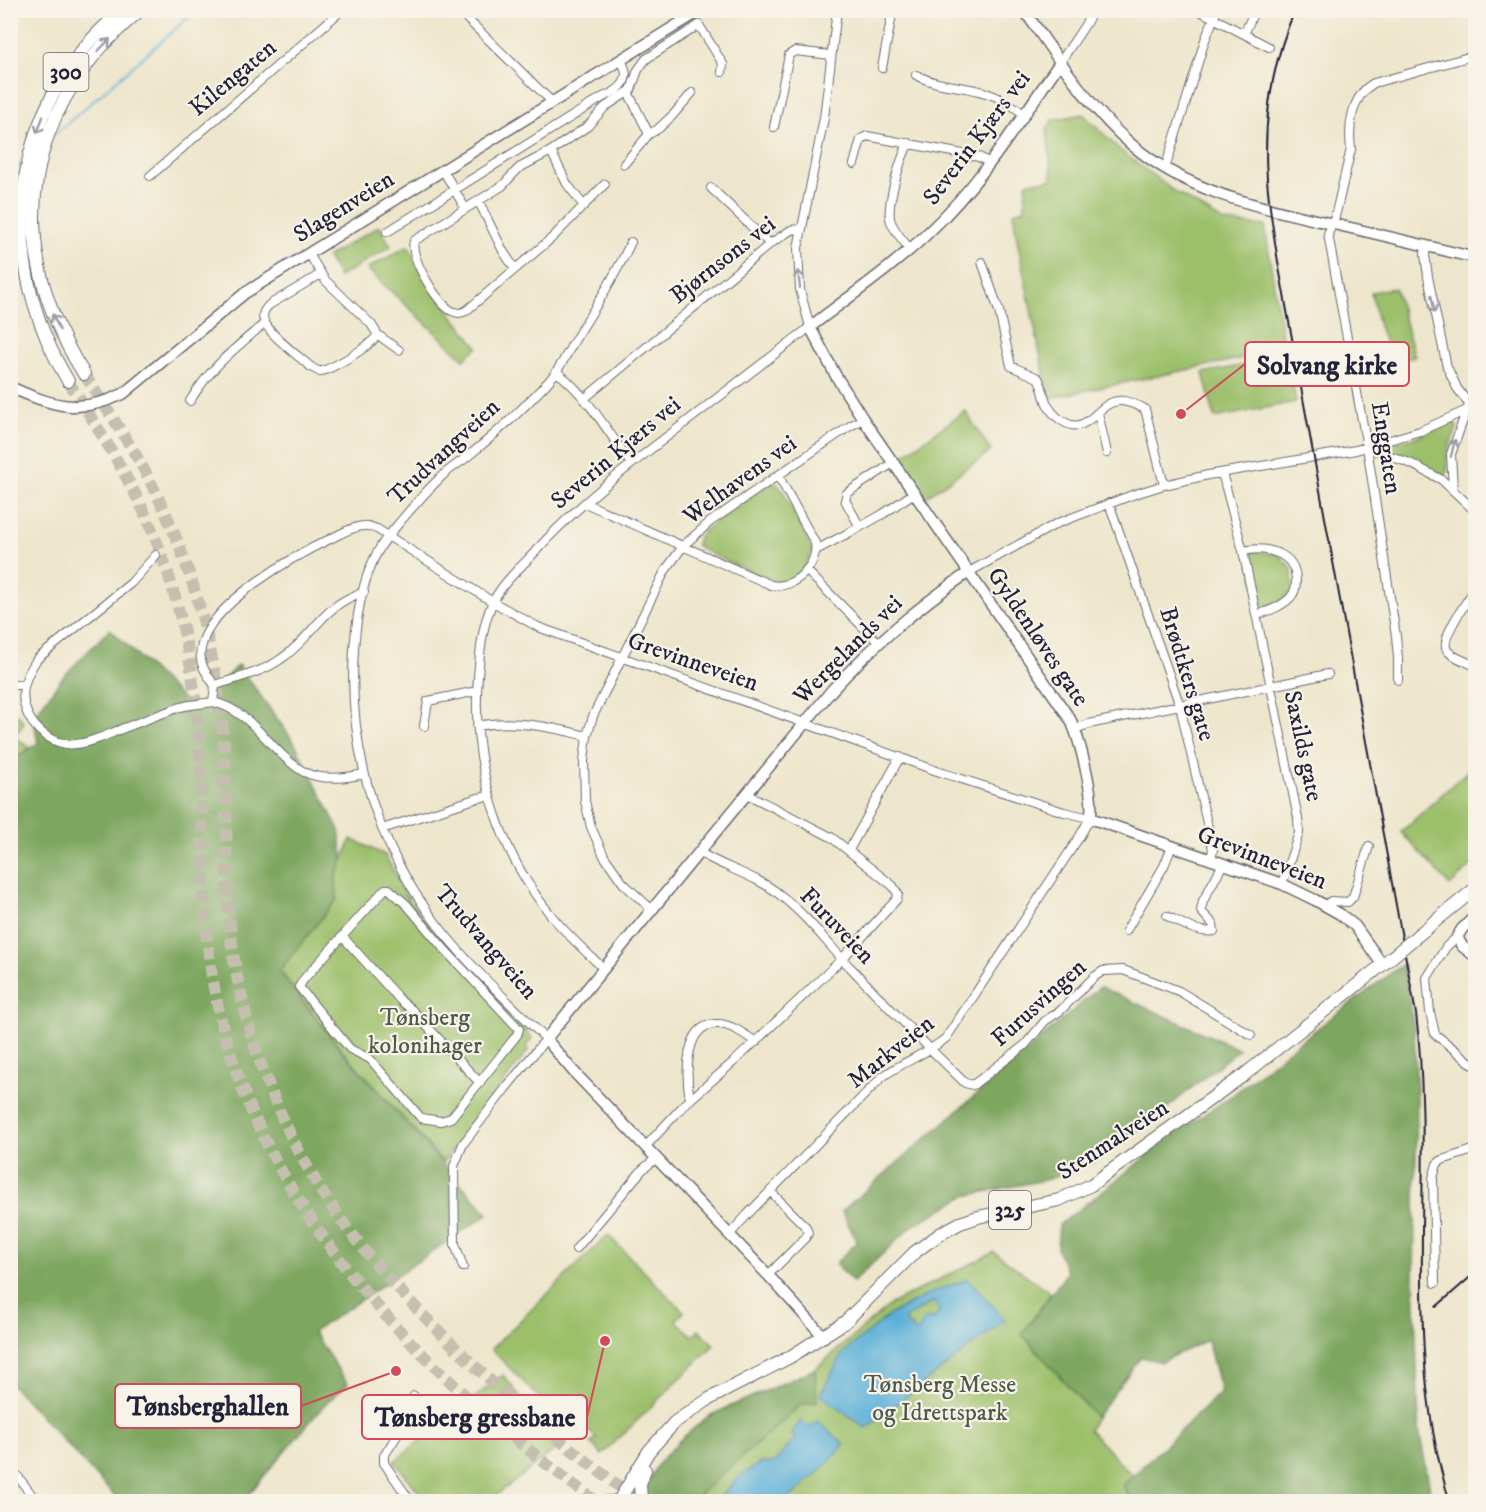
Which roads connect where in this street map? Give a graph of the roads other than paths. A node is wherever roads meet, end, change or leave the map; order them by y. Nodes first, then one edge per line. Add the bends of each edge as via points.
1 (122, 10) edge
2 (141, 10) edge
3 (342, 10) edge
4 (458, 10) edge
5 (701, 10) edge
6 (837, 10) edge
7 (881, 10) edge
8 (1024, 10) edge
9 (1093, 10) edge
10 (1198, 10) edge
11 (1217, 10) edge
12 (1255, 10) edge
13 (1213, 19) junction
14 (1244, 34) junction
15 (1269, 47) dead end
16 (831, 55) junction
17 (1476, 55) edge
18 (621, 60) junction
19 (1061, 61) junction
20 (882, 68) dead end
21 (722, 72) dead end
22 (916, 75) dead end
23 (628, 92) junction
24 (692, 93) dead end
25 (612, 99) junction
26 (555, 101) junction
27 (1024, 114) junction
28 (774, 127) dead end
29 (650, 134) junction
30 (909, 143) junction
31 (37, 151) junction
32 (551, 151) junction
33 (990, 163) junction
34 (624, 164) dead end
35 (854, 164) dead end
36 (1165, 169) junction
37 (443, 170) junction
38 (150, 176) dead end
39 (605, 184) dead end
40 (711, 188) dead end
41 (454, 190) junction
42 (478, 200) junction
43 (584, 206) junction
44 (465, 208) junction
45 (1332, 224) junction
46 (801, 229) junction
47 (387, 232) dead end
48 (631, 242) dead end
49 (770, 244) junction
50 (1426, 246) junction
51 (910, 249) junction
52 (309, 254) junction
53 (1476, 258) edge
54 (982, 262) dead end
55 (515, 269) junction
56 (321, 274) junction
57 (264, 324) junction
58 (810, 327) junction
59 (378, 335) junction
60 (399, 350) dead end
61 (557, 372) junction
62 (84, 374) tunnel mouth
63 (68, 381) tunnel mouth
64 (10, 387) edge
65 (584, 399) junction
66 (190, 401) dead end
67 (1471, 407) edge
68 (1098, 413) junction
69 (863, 419) junction
70 (1367, 447) junction
71 (1107, 453) dead end
72 (893, 463) junction
73 (631, 464) junction
74 (1222, 473) junction
75 (778, 475) junction
76 (1164, 485) junction
77 (1453, 489) junction
78 (914, 493) junction
79 (585, 503) junction
80 (1109, 503) junction
81 (1476, 512) edge
82 (860, 527) junction
83 (388, 536) junction
84 (684, 545) junction
85 (816, 550) junction
86 (1243, 551) junction
87 (156, 555) dead end
88 (806, 570) junction
89 (969, 572) junction
90 (1476, 587) edge
91 (364, 592) junction
92 (493, 602) junction
93 (1257, 615) junction
94 (878, 642) junction
95 (621, 658) junction
96 (1476, 666) edge
97 (1328, 674) dead end
98 (1398, 680) dead end
99 (24, 684) junction
100 (10, 686) edge
101 (1271, 686) junction
102 (477, 691) junction
103 (213, 702) junction
104 (1180, 706) junction
105 (805, 723) junction
106 (424, 726) dead end
107 (477, 726) junction
108 (1075, 729) junction
109 (587, 736) junction
110 (900, 757) junction
111 (364, 774) junction
112 (747, 794) junction
113 (489, 796) junction
114 (1090, 818) junction
115 (382, 829) junction
116 (1172, 846) junction
117 (1369, 846) dead end
118 (849, 850) junction
119 (699, 852) junction
120 (1211, 860) junction
121 (1223, 864) junction
122 (1282, 884) junction
123 (1476, 888) edge
124 (1325, 905) junction
125 (652, 910) junction
126 (1476, 915) edge
127 (1167, 916) dead end
128 (1126, 931) dead end
129 (342, 936) junction
130 (1457, 938) junction
131 (1476, 957) edge
132 (842, 959) junction
133 (1387, 961) junction
134 (604, 969) junction
135 (1251, 1035) dead end
136 (546, 1039) junction
137 (756, 1042) junction
138 (930, 1049) junction
139 (1476, 1067) edge
140 (480, 1083) junction
141 (690, 1100) junction
142 (646, 1146) junction
143 (1476, 1149) edge
144 (657, 1158) junction
145 (770, 1191) junction
146 (729, 1234) junction
147 (576, 1249) dead end
148 (463, 1268) dead end
149 (768, 1275) junction
150 (1435, 1283) dead end
151 (824, 1337) junction
152 (414, 1396) dead end
153 (688, 1414) junction
154 (10, 1466) edge
155 (617, 1500) edge
156 (642, 1501) edge
157 (37, 1502) edge
158 (411, 1502) edge
159 (580, 1502) edge
160 (595, 1502) edge
161 (605, 1502) edge

1 -> 31 main road, 300 via 89,42 62,79 40,121
31 -> 2 main road, 300 via 90,61
3 - 38 street, Kilengaten
4 - 26 street
5 - 18 main road, Slagenveien
6 - 16 street, Bjørnsons vei
7 - 20 street via 891,15
8 - 19 main road
9 - 19 street
10 - 13 street
11 - 13 street
12 - 14 street
13 - 14 street
13 - 36 street
14 - 15 street
16 - 28 street via 795,51 789,55
16 - 46 street, Bjørnsons vei via 824,118
17 - 45 street, Enggaten via 1374,83 1361,93 1352,119 1351,149
18 - 25 street via 625,81
18 - 26 main road, Slagenveien
19 - 27 main road, Severin Kjærs vei
19 - 36 main road via 1107,120
21 - 23 street via 723,64 699,25 646,59
22 - 27 street via 985,92
23 - 25 street
23 - 29 street
24 - 29 street
25 - 32 street via 588,126
25 - 41 street via 603,97
26 - 37 main road, Slagenveien
27 - 33 main road, Severin Kjærs vei
29 - 34 street
30 - 33 street via 978,156
30 - 35 street via 863,136
30 - 51 street via 900,163 890,217
62 -> 31 main road, 300 via 53,316 39,272 34,205
31 - 63 main road, 300 via 27,164 23,193 28,282 41,327
32 - 42 street via 519,168 502,186
32 - 43 street via 567,184
33 - 51 main road, Severin Kjærs vei via 944,218
36 - 45 main road via 1234,200
37 - 41 street
37 - 52 main road, Slagenveien
39 - 43 street
40 - 49 street
41 - 44 street
41 - 47 street
42 - 44 street
42 - 55 street
43 - 55 street
44 - 55 street via 414,241 413,248 432,291 445,307 453,312 466,310
45 - 50 main road
45 - 70 street, Enggaten via 1328,234
46 - 49 street, Bjørnsons vei via 790,230
58 -> 46 street, Gyldenløves gate via 797,268
48 - 61 street, Trudvangveien
49 - 65 street, Bjørnsons vei
50 - 53 main road
50 -> 67 street via 1426,269 1447,367
51 - 58 main road, Severin Kjærs vei
52 - 56 street
52 - 64 main road, Slagenveien via 245,293 136,384 107,401 84,406 60,405
54 - 68 street via 999,311 1011,366 1038,378 1050,409 1066,423 1083,425
56 - 57 street via 269,304 264,311
56 - 59 street via 372,324
57 - 59 street via 320,372
57 - 66 street via 222,359
58 - 69 main road, Gyldenløves gate
58 - 73 street, Severin Kjærs vei
59 - 60 street
61 - 65 street
61 - 83 street, Trudvangveien via 480,446 437,481
65 - 73 street
67 - 70 street, Wergelands vei via 1420,431
77 -> 67 street via 1451,454
68 - 71 street
68 - 76 street via 1117,401 1145,409
69 - 72 main road, Gyldenløves gate
69 - 75 street, Welhavens vei
70 - 74 street, Wergelands vei
70 - 77 street via 1421,468
70 - 98 street, Enggaten via 1396,636
72 - 78 main road, Gyldenløves gate
72 - 82 street via 847,492 845,500
73 - 79 street, Severin Kjærs vei
74 - 76 street, Wergelands vei
74 - 86 street, Saxilds gate
75 - 84 street, Welhavens vei
75 - 85 street
76 - 80 street, Wergelands vei
77 - 81 street
78 - 82 street
78 - 89 main road, Gyldenløves gate
79 - 84 street
79 - 92 street, Severin Kjærs vei via 501,588
80 - 89 street, Wergelands vei via 1038,533
80 - 104 street, Brødtkers gate
82 - 85 street
83 - 91 street, Trudvangveien via 379,549
83 - 92 street, Grevinneveien
83 - 103 street, Grevinneveien via 363,526 313,547 274,569 221,613 205,635 200,658 215,686
84 - 88 street via 777,586 793,582
84 - 95 street, Welhavens vei via 665,571
85 - 88 street
86 - 93 street, Saxilds gate
86 - 93 street via 1279,553 1291,562 1296,575 1290,598
87 - 99 street via 131,583 37,659
88 - 94 street
89 - 94 main road, Wergelands vei
89 - 108 main road, Gyldenløves gate
90 - 96 street via 1445,645 1452,654
91 - 103 street via 335,604 281,659 216,685
91 - 111 street, Trudvangveien via 356,629 353,676
92 - 95 street, Grevinneveien via 538,627
92 - 102 street, Severin Kjærs vei via 483,635
93 - 101 street, Saxilds gate
94 - 105 main road, Wergelands vei
95 - 105 street, Grevinneveien
95 - 109 street, Welhavens vei
97 - 101 street
99 - 100 street
99 - 103 street via 26,710 36,727 46,736 75,745 182,707
101 - 104 street
101 - 122 street, Saxilds gate via 1300,829
102 - 106 street via 428,701
102 - 107 street, Severin Kjærs vei
103 - 111 street via 238,712 305,772 333,778
104 - 108 street
104 - 120 street, Brødtkers gate via 1213,849
105 - 110 street, Grevinneveien
105 - 112 main road, Wergelands vei
107 - 109 street via 543,726
107 - 113 street, Severin Kjærs vei
108 - 114 main road, Gyldenløves gate via 1092,806
109 - 125 street, Welhavens vei via 585,801 591,826 617,874
110 - 114 street, Grevinneveien
110 - 118 street
111 - 115 street, Trudvangveien
112 - 118 street
112 - 119 main road, Wergelands vei
113 - 115 street
113 - 134 street, Severin Kjærs vei via 502,835 536,894 566,932
114 - 116 main road, Grevinneveien
114 - 138 street, Markveien via 953,1028
115 - 136 street, Trudvangveien via 399,866 428,912
116 - 120 main road, Grevinneveien
116 - 128 street, Grevinneveien
117 - 124 street via 1353,897 1348,902 1331,901
118 - 132 street via 897,890 897,899
119 - 125 main road, Wergelands vei
119 - 132 street, Furuveien via 780,894
120 - 121 main road, Grevinneveien
121 - 122 main road, Grevinneveien
121 - 127 street via 1201,910 1214,931 1188,926
122 - 124 main road, Grevinneveien
123 - 133 main road, 325, bridge
124 - 133 main road, Grevinneveien via 1355,926
125 - 134 main road, Wergelands vei
126 - 130 main road
129 - 140 street
129 - 140 street via 299,987 350,1049 370,1059 425,1120 451,1118
129 - 140 street via 382,890 389,889 407,905 519,1029
130 - 131 main road
130 - 139 street via 1446,947 1427,978 1430,1012 1435,1034
132 - 137 street
132 - 138 street, Furuveien
133 - 151 main road, Stenmalveien / 325 via 1244,1075 1111,1173 1059,1200 960,1222 909,1258 852,1316
134 - 136 main road, Wergelands vei
135 - 138 street, Furusvingen via 1187,995 1115,970 1094,977 1045,1021 1025,1045 973,1085 965,1083
136 - 142 main road, Trudvangveien
136 - 148 street via 464,1144 454,1166 454,1244
137 - 141 street
137 - 141 street via 723,1024 712,1024 694,1036 689,1048
138 - 145 street, Markveien via 882,1077
141 - 142 street
142 - 144 main road, Trudvangveien
143 - 150 street via 1437,1164 1433,1178
144 - 146 main road, Trudvangveien
144 - 147 street via 643,1169
145 - 146 street, Markveien
145 - 149 street via 808,1233
146 - 149 main road, Trudvangveien
149 - 151 main road, Trudvangveien
151 - 153 main road, Stenmalveien / 325 via 718,1393
152 - 158 street via 412,1412 384,1456 384,1463
153 - 155 main road, Stenmalveien / 325 via 675,1422 649,1451
153 - 156 main road, Stenmalveien / 325 via 645,1470 640,1484
154 - 157 street
155 - 156 main road, Stenmalveien / 325 via 631,1495
155 - 161 main road
159 - 160 main road

